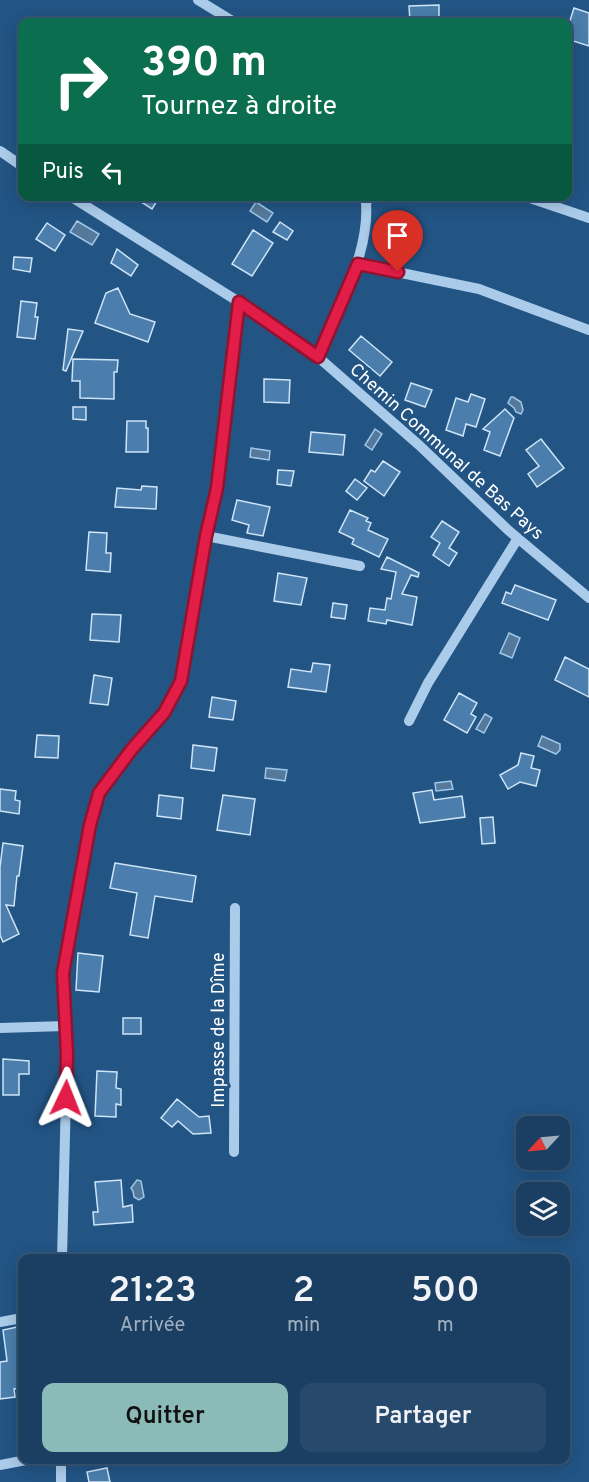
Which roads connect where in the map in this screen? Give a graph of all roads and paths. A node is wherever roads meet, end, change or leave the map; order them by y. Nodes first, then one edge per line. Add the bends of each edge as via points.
1 (198, 0) edge
2 (227, 18) edge
3 (0, 151) edge
4 (18, 163) edge
5 (78, 201) edge
6 (368, 201) edge
7 (539, 201) edge
8 (589, 218) edge
9 (358, 264) junction
10 (239, 302) junction
11 (589, 330) edge
12 (318, 357) junction
13 (206, 536) junction
14 (518, 538) junction
15 (360, 566) dead end
16 (589, 598) edge
17 (410, 721) dead end
18 (235, 908) dead end
19 (65, 1026) junction
20 (0, 1028) edge
21 (234, 1152) dead end
22 (62, 1254) edge
23 (18, 1319) edge
24 (0, 1322) edge
25 (18, 1462) edge
26 (61, 1464) edge
27 (0, 1465) edge
28 (61, 1482) edge

1 - 2 street
3 - 4 street
5 - 10 street, Chemin Communal de Bas Pays
6 - 9 street
7 - 8 street
9 - 11 street via 479,289
9 - 12 street
10 - 12 street, Chemin Communal de Bas Pays
10 - 13 street via 217,488
12 - 14 street, Chemin Communal de Bas Pays
13 - 15 street
13 - 19 street via 181,681 164,713 99,793 63,973
14 - 16 street, Chemin Communal de Bas Pays
14 - 17 street via 428,683
18 - 21 street, Impasse de la Dîme
19 - 20 street
19 - 22 street
23 - 24 street
25 - 27 street
26 - 28 street

